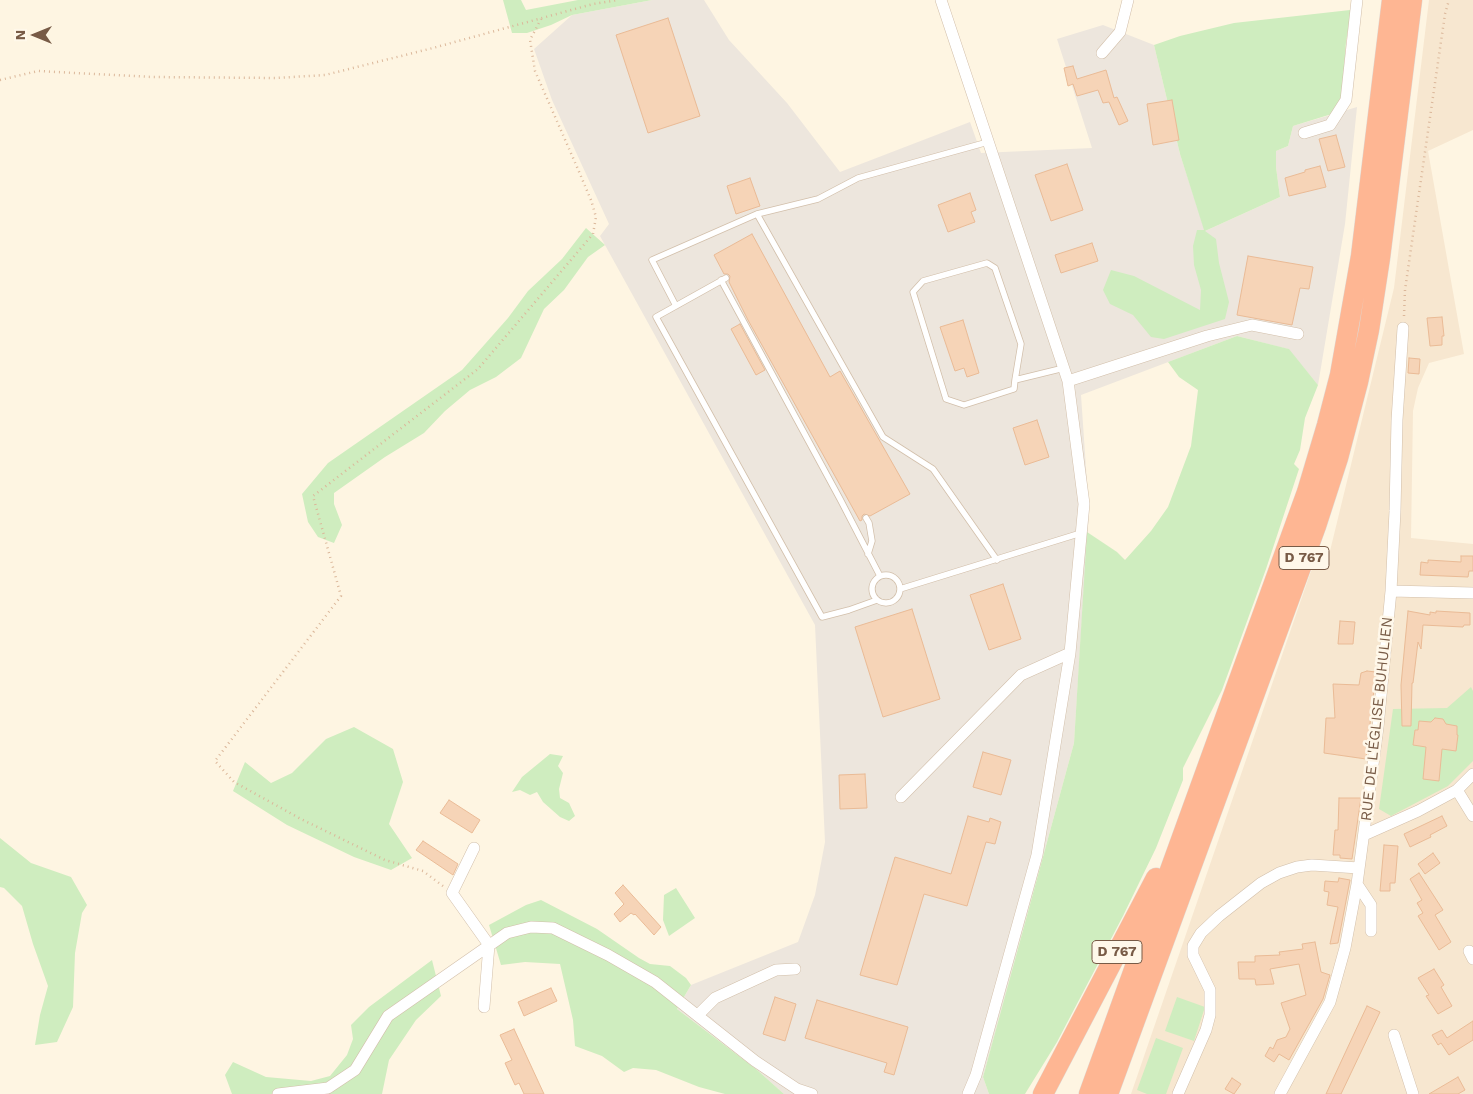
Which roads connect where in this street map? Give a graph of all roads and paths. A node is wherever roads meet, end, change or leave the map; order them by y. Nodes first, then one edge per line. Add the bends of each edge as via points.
1 (618, 0) edge
2 (942, 0) edge
3 (1128, 0) edge
4 (1357, 0) edge
5 (1392, 0) edge
6 (1412, 0) edge
7 (1449, 0) edge
8 (541, 18) junction
9 (1102, 53) dead end
10 (0, 80) edge
11 (1304, 133) dead end
12 (988, 142) junction
13 (757, 214) junction
14 (676, 306) junction
15 (1403, 328) joint
16 (1298, 334) dead end
17 (1064, 368) junction
18 (1015, 380) junction
19 (1068, 381) junction
20 (866, 518) dead end
21 (1081, 533) junction
22 (868, 554) junction
23 (997, 560) junction
24 (880, 576) junction
25 (900, 589) junction
26 (1391, 591) junction
27 (1473, 593) edge
28 (877, 600) junction
29 (1070, 653) junction
30 (1473, 774) edge
31 (1457, 790) junction
32 (901, 797) dead end
33 (1192, 810) junction
34 (1473, 816) edge
35 (1364, 835) junction
36 (474, 848) dead end
37 (1359, 868) junction
38 (1357, 884) junction
39 (452, 893) junction
40 (1371, 931) dead end
41 (489, 945) junction
42 (795, 970) dead end
43 (484, 1007) dead end
44 (698, 1014) junction
45 (1394, 1035) dead end
46 (976, 1075) junction
47 (337, 1088) edge
48 (796, 1092) edge
49 (278, 1094) edge
50 (812, 1094) edge
51 (968, 1094) edge
52 (978, 1094) edge
53 (1043, 1094) edge
54 (1089, 1094) edge
55 (1108, 1094) edge
56 (1178, 1094) edge
57 (1280, 1094) edge
58 (1412, 1094) edge

1 - 8 path
2 - 12 street
3 - 9 street via 1120,32
4 - 11 street via 1346,100 1330,125
5 - 33 highway, D 767 via 1362,247 1340,375 1307,492
6 - 55 highway, D 767 via 1379,267 1360,374 1338,458
7 - 15 path via 1406,280
8 - 10 path via 325,75 152,77 38,71
8 - 39 path via 530,40 535,71 591,200 596,217 592,234 478,369 313,496 341,596 215,761 234,782 385,860 423,871
12 - 13 lane via 858,178 818,199
12 - 17 street
13 - 14 lane via 652,260
13 - 23 lane via 883,438 933,468
14 - 22 lane via 724,279
14 - 28 lane via 656,317 822,617
15 - 26 street, RUE DE L'ÉGLISE BUHULIEN
16 - 19 street via 1252,325 1207,336
17 - 18 lane
17 - 19 street
18 - 18 lane via 1014,389 964,405 946,399 913,292 923,282 987,263 995,268 1021,344
19 - 21 street via 1084,504
20 - 22 lane via 872,541
21 - 23 lane
21 - 29 street
22 - 24 lane
23 - 25 lane
24 - 25 lane via 895,578
24 - 28 lane via 872,588
25 - 28 lane via 890,602
26 - 27 street
26 - 35 street, RUE DE L'ÉGLISE BUHULIEN
29 - 32 street via 1021,675
29 - 46 street via 1037,855
30 - 31 street
31 - 34 street
31 - 35 street via 1418,812
33 - 53 highway, D 767
33 - 54 highway, D 767
35 - 37 street, RUE DE L'ÉGLISE BUHULIEN
36 - 39 street
37 - 38 street, RUE DE L'ÉGLISE BUHULIEN
37 - 56 street via 1312,865 1279,873 1254,888 1201,933 1193,946 1193,955 1210,990 1210,1015
38 - 40 street via 1372,905
38 - 57 street, RUE DE L'ÉGLISE BUHULIEN via 1345,948 1330,1002
39 - 41 street
41 - 43 street
41 - 44 street via 507,933 531,927 554,928 655,982
41 - 47 street via 388,1016 355,1070
42 - 44 street via 776,970 715,998
44 - 48 street
45 - 58 street
46 - 51 street
46 - 52 street
47 - 49 street
48 - 50 street

